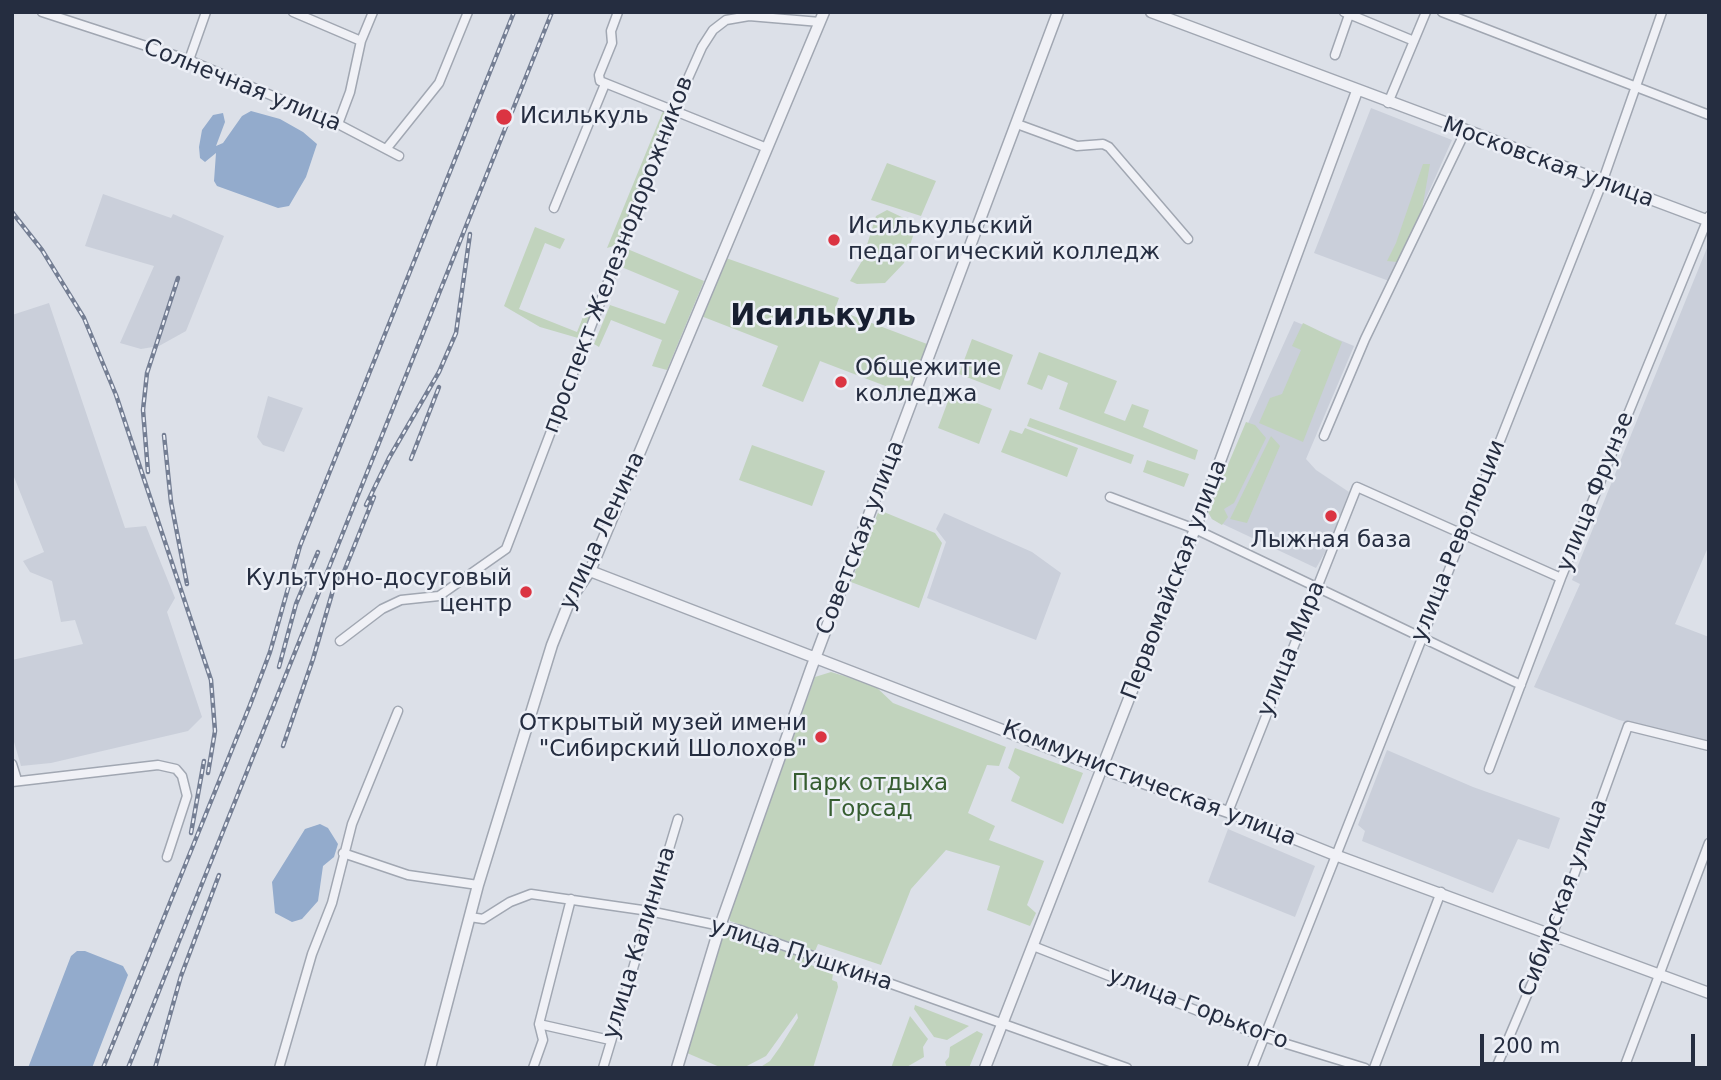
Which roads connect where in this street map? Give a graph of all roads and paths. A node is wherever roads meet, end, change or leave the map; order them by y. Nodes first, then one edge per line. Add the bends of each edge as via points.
1 (41, 12) edge
2 (206, 12) edge
3 (293, 12) edge
4 (373, 12) edge
5 (468, 12) edge
6 (618, 12) edge
7 (1058, 12) edge
8 (1151, 12) edge
9 (1426, 12) edge
10 (1442, 12) edge
11 (1662, 12) edge
12 (1348, 13) edge
13 (766, 15) edge
14 (822, 17) edge
15 (361, 41) junction
16 (1415, 41) junction
17 (1335, 54) dead end
18 (189, 60) junction
19 (602, 82) junction
20 (1638, 85) junction
21 (1357, 90) junction
22 (1388, 103) junction
23 (674, 111) junction
24 (1709, 114) edge
25 (338, 124) junction
26 (1017, 124) junction
27 (1465, 132) junction
28 (387, 148) junction
29 (767, 148) junction
30 (398, 156) dead end
31 (1602, 183) junction
32 (554, 208) dead end
33 (1708, 219) edge
34 (1188, 239) dead end
35 (1324, 436) dead end
36 (1110, 497) dead end
37 (1195, 529) junction
38 (1461, 534) junction
39 (590, 571) junction
40 (1561, 578) junction
41 (1316, 586) junction
42 (1421, 636) junction
43 (340, 641) dead end
44 (816, 656) junction
45 (1521, 685) junction
46 (398, 711) dead end
47 (1709, 746) edge
48 (12, 764) edge
49 (1104, 768) junction
50 (1489, 769) dead end
51 (15, 781) edge
52 (1228, 811) junction
53 (678, 819) dead end
54 (1709, 843) edge
55 (343, 853) junction
56 (1335, 855) junction
57 (167, 857) dead end
58 (478, 885) junction
59 (1441, 892) junction
60 (571, 899) junction
61 (649, 911) junction
62 (470, 917) junction
63 (720, 926) junction
64 (1552, 936) junction
65 (1033, 946) junction
66 (1658, 974) junction
67 (1709, 993) edge
68 (1003, 1023) junction
69 (539, 1024) junction
70 (1264, 1037) junction
71 (610, 1040) junction
72 (279, 1068) edge
73 (430, 1068) edge
74 (533, 1068) edge
75 (603, 1068) edge
76 (677, 1068) edge
77 (985, 1068) edge
78 (1127, 1068) edge
79 (1252, 1068) edge
80 (1365, 1068) edge
81 (1374, 1068) edge
82 (1496, 1068) edge
83 (1624, 1068) edge

1 - 18 street, Солнечная улица
2 - 18 street
3 - 15 street
4 - 15 street
5 - 28 street via 439,83
6 - 19 street via 599,75
7 - 26 street, Советская улица
8 - 21 street, Московская улица
9 - 16 street
10 - 20 street
11 - 20 street, улица Революции
12 - 16 street
12 - 17 street
13 - 14 street, проспект Железнодорожников
13 - 23 street, проспект Железнодорожников via 726,20 713,30
14 - 29 street, улица Ленина
15 - 25 street
16 - 22 street
18 - 25 street, Солнечная улица
19 - 23 street
19 - 32 street
20 - 24 street
20 - 31 street, улица Революции
21 - 22 street, Московская улица
21 - 37 street, Первомайская улица
22 - 27 street, Московская улица
23 - 29 street
23 - 43 street, проспект Железнодорожников via 512,537 498,557 439,596 401,600 382,608
25 - 28 street, Солнечная улица
26 - 34 street via 1077,146 1109,147
26 - 44 street, Советская улица
27 - 31 street, Московская улица
27 - 35 street
28 - 30 street, Солнечная улица
29 - 39 street, улица Ленина
31 - 33 street, Московская улица
31 - 38 street, улица Революции
33 - 40 street, улица Фрунзе
36 - 37 street
37 - 41 street
37 - 49 street, Первомайская улица
38 - 40 street
38 - 41 street, улица Мира via 1357,487
38 - 42 street, улица Революции
39 - 44 street, Коммунистическая улица
39 - 58 street, улица Ленина via 570,600 552,645
40 - 45 street, улица Фрунзе
41 - 42 street
41 - 52 street, улица Мира
42 - 45 street
42 - 56 street, улица Революции
44 - 49 street, Коммунистическая улица
44 - 63 street, Советская улица
45 - 50 street, улица Фрунзе
46 - 55 street
47 - 64 street, Сибирская улица via 1628,726
48 - 51 street
49 - 52 street, Коммунистическая улица
49 - 65 street, Первомайская улица
51 - 57 street via 158,765 176,769 187,796
52 - 56 street, Коммунистическая улица
53 - 61 street, улица Калинина
54 - 66 street
55 - 58 street via 408,875
55 - 72 street via 332,904 312,954
56 - 59 street, Коммунистическая улица
56 - 70 street, улица Революции
58 - 62 street, улица Ленина
59 - 64 street, Коммунистическая улица
59 - 81 street
60 - 61 street, улица Пушкина
60 - 62 street, улица Пушкина via 531,894 482,919
60 - 69 street
61 - 63 street, улица Пушкина
61 - 71 street, улица Калинина
62 - 73 street, улица Ленина
63 - 68 street, улица Пушкина
63 - 76 street, Советская улица
64 - 66 street, Коммунистическая улица
64 - 82 street, Сибирская улица
65 - 68 street, Первомайская улица
65 - 70 street, улица Горького
66 - 67 street, Коммунистическая улица
66 - 83 street
68 - 77 street, Первомайская улица
68 - 78 street, улица Пушкина
69 - 71 street
69 - 74 street via 543,1040
70 - 79 street, улица Революции
70 - 80 street, улица Горького
71 - 75 street, улица Калинина

